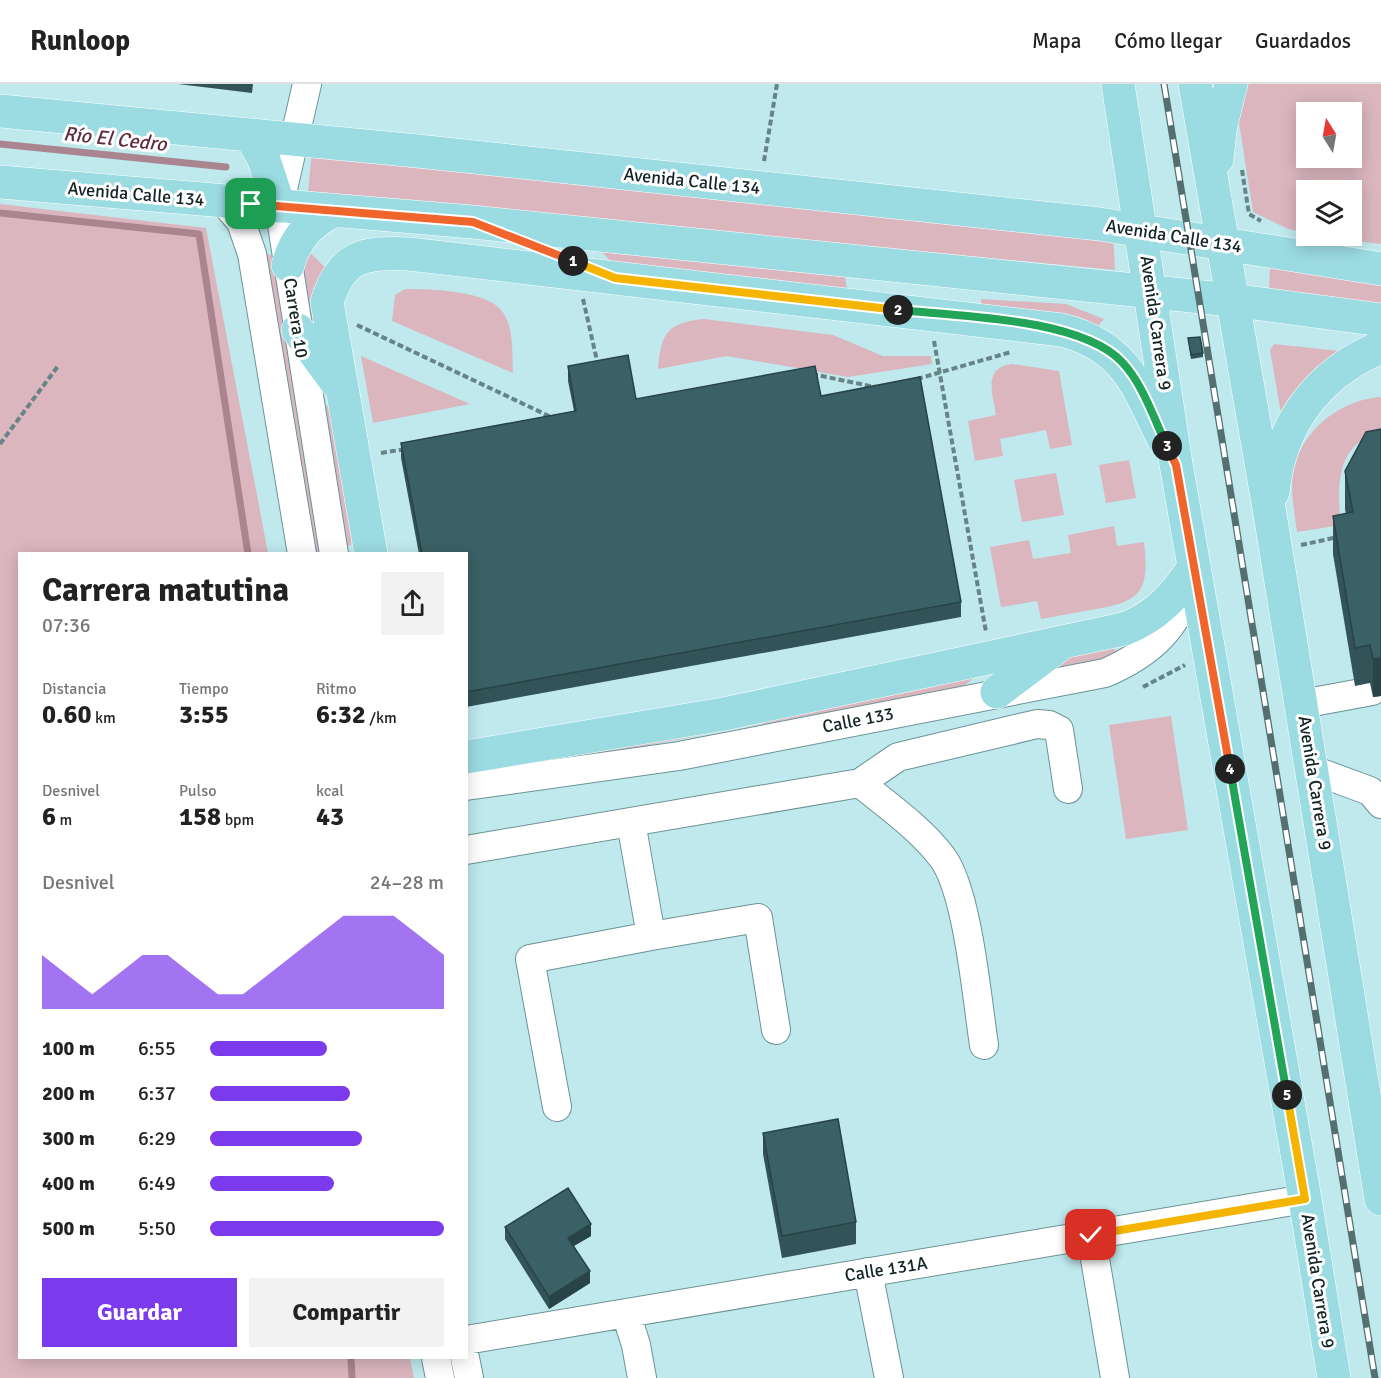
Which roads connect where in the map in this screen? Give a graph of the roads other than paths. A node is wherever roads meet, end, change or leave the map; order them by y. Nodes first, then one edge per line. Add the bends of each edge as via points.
1 (307, 84) edge
2 (1118, 84) edge
3 (1195, 84) edge
4 (1231, 84) edge
5 (0, 111) edge
6 (250, 135) junction
7 (294, 140) junction
8 (0, 182) edge
9 (1213, 194) junction
10 (223, 201) junction
11 (279, 206) junction
12 (333, 211) junction
13 (473, 222) junction
14 (1142, 231) junction
15 (1221, 243) junction
16 (409, 254) junction
17 (288, 265) junction
18 (1381, 269) edge
19 (969, 274) junction
20 (615, 278) junction
21 (1152, 292) junction
22 (1231, 300) junction
23 (858, 305) junction
24 (1381, 320) edge
25 (298, 330) junction
26 (1381, 347) edge
27 (342, 389) junction
28 (1176, 465) junction
29 (1270, 514) junction
30 (369, 550) edge
31 (302, 552) edge
32 (334, 552) edge
33 (1194, 567) junction
34 (1064, 641) junction
35 (1372, 691) edge
36 (997, 692) junction
37 (1302, 704) junction
38 (468, 757) edge
39 (1313, 770) junction
40 (860, 783) junction
41 (468, 786) edge
42 (1068, 789) dead end
43 (1381, 804) edge
44 (631, 822) junction
45 (468, 850) edge
46 (651, 936) junction
47 (776, 1030) dead end
48 (984, 1045) dead end
49 (557, 1107) dead end
50 (1305, 1199) junction
51 (1381, 1199) edge
52 (1091, 1235) junction
53 (868, 1272) junction
54 (626, 1313) junction
55 (468, 1340) edge
56 (436, 1359) edge
57 (465, 1359) edge
58 (440, 1378) edge
59 (469, 1378) edge
60 (642, 1378) edge
61 (889, 1378) edge
62 (1115, 1378) edge
63 (1334, 1378) edge

1 - 7 street, Carrera 10
2 - 14 main road, Avenida Carrera 9
3 - 9 main road, Avenida Carrera 9
4 - 9 main road via 1220,129
5 - 6 main road, Avenida Calle 134
6 - 7 main road, Avenida Calle 134
6 - 11 main road via 263,157
7 - 11 street, Carrera 10
7 - 14 main road, Avenida Calle 134
8 - 10 main road, Avenida Calle 134
9 - 15 main road, Avenida Carrera 9
10 - 11 main road, Avenida Calle 134
10 - 31 street, Carrera 10 via 241,222 252,254
11 - 12 main road, Avenida Calle 134
11 - 17 street, Carrera 10
12 - 13 main road, Avenida Calle 134
12 - 16 main road
12 - 17 main road via 305,230
13 - 19 main road, Avenida Calle 134
13 - 20 main road
14 - 15 main road, Avenida Calle 134
14 - 21 main road, Avenida Carrera 9
15 - 18 main road, Avenida Calle 134
15 - 22 main road, Avenida Carrera 9
16 - 20 main road
16 - 27 main road via 366,254 345,267 333,282 327,302
17 - 25 street, Carrera 10
19 - 21 main road, Avenida Calle 134
19 - 23 main road
20 - 23 main road
21 - 22 main road, Avenida Calle 134
21 - 28 main road, Avenida Carrera 9
22 - 24 main road, Avenida Calle 134
22 - 29 main road, Avenida Carrera 9
23 - 28 main road via 1039,325 1080,334 1123,363 1134,378
25 - 27 main road
25 - 32 street, Carrera 10
26 - 29 main road via 1330,376 1307,402 1276,463
27 - 30 main road
28 - 33 main road, Avenida Carrera 9
29 - 37 main road, Avenida Carrera 9
33 - 34 main road via 1180,590 1140,623
33 - 36 street, Calle 133 via 1187,595 1172,622 1143,654 1105,673
33 - 50 main road, Avenida Carrera 9
34 - 36 main road
34 - 38 main road via 724,714
35 - 37 street
36 - 41 street, Calle 133 via 679,756
37 - 39 main road, Avenida Carrera 9
39 - 43 street via 1370,791
39 - 51 main road, Avenida Carrera 9
40 - 42 street via 898,757 1036,724 1059,730
40 - 44 street
40 - 48 street via 906,820 943,858 961,899
44 - 45 street
44 - 46 street
46 - 47 street via 758,918
46 - 49 street via 530,958
50 - 52 street, Calle 131A
50 - 63 main road, Avenida Carrera 9
52 - 53 street, Calle 131A
52 - 62 street
53 - 54 street, Calle 131A
53 - 61 street
54 - 55 street, Calle 131A
54 - 60 street
56 - 58 street
57 - 59 street

